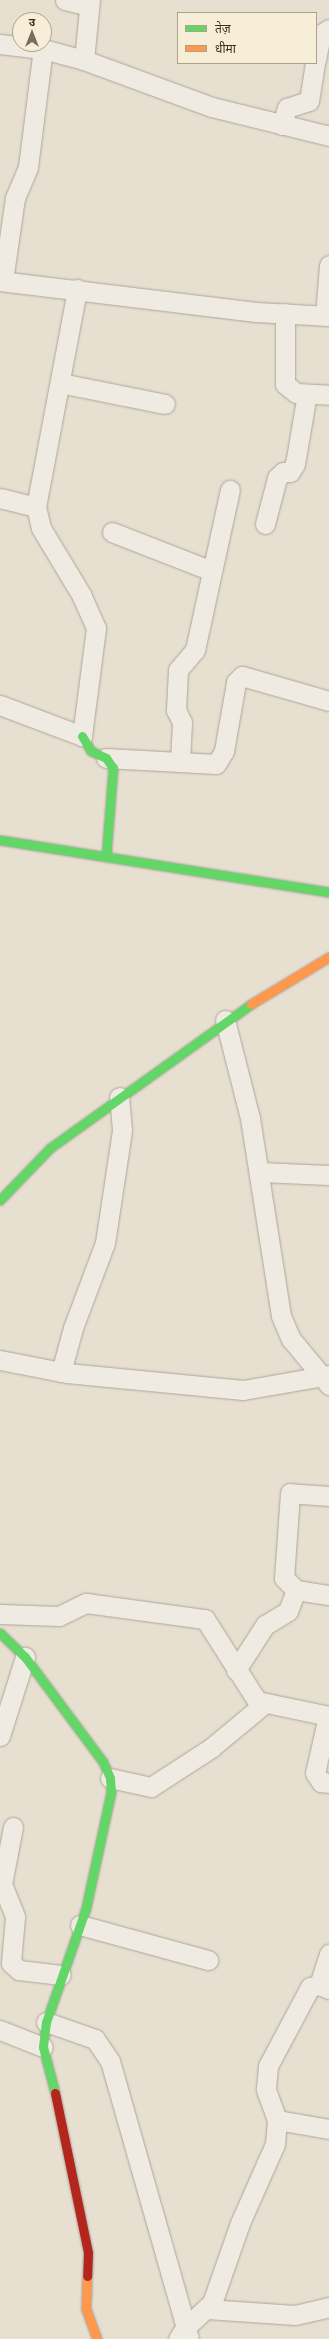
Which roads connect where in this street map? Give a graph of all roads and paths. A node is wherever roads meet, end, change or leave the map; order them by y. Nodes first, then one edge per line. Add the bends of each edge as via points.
1 (66, 0) edge
2 (90, 3) edge
3 (329, 29) edge
4 (0, 44) edge
5 (12, 45) edge
6 (52, 51) edge
7 (42, 52) edge
8 (317, 55) edge
9 (84, 60) junction
10 (315, 64) edge
11 (282, 124) junction
12 (329, 136) edge
13 (329, 265) edge
14 (2, 281) edge
15 (77, 289) junction
16 (285, 314) junction
17 (327, 316) edge
18 (60, 383) junction
19 (307, 394) junction
20 (329, 396) edge
21 (165, 404) dead end
22 (230, 490) dead end
23 (0, 498) edge
24 (36, 507) junction
25 (265, 524) dead end
26 (112, 532) dead end
27 (212, 571) junction
28 (329, 701) edge
29 (0, 705) edge
30 (82, 736) junction
31 (106, 758) junction
32 (180, 762) junction
33 (0, 840) edge
34 (106, 856) junction
35 (329, 892) edge
36 (329, 957) edge
37 (225, 1020) junction
38 (119, 1097) junction
39 (258, 1172) junction
40 (329, 1175) edge
41 (0, 1200) edge
42 (0, 1360) edge
43 (61, 1372) junction
44 (328, 1378) edge
45 (329, 1496) edge
46 (296, 1590) junction
47 (329, 1595) edge
48 (0, 1614) edge
49 (0, 1633) edge
50 (25, 1657) junction
51 (236, 1670) junction
52 (265, 1703) junction
53 (329, 1716) edge
54 (0, 1736) edge
55 (110, 1778) junction
56 (329, 1783) edge
57 (13, 1827) dead end
58 (7, 1915) edge
59 (80, 1926) junction
60 (329, 1954) edge
61 (208, 1960) dead end
62 (5, 1963) edge
63 (61, 1975) junction
64 (324, 1987) edge
65 (46, 2022) junction
66 (0, 2030) edge
67 (43, 2047) junction
68 (277, 2120) junction
69 (329, 2129) edge
70 (329, 2307) edge
71 (207, 2310) junction
72 (184, 2335) edge
73 (97, 2339) edge

1 - 2 street
2 - 9 street
3 - 8 street via 321,34
4 - 5 street
6 - 9 street
7 - 14 street via 28,167 16,198
9 - 11 street via 212,107
10 - 11 street via 309,101 307,104 288,108
11 - 12 street
13 - 17 street
14 - 15 street
15 - 16 street
15 - 18 street
16 - 17 street
16 - 19 street via 284,384 296,393
18 - 21 street
18 - 24 street
19 - 20 street
19 - 25 street via 295,464 290,472 283,472 277,478
22 - 27 street
23 - 24 street
24 - 30 street via 41,528 82,596 96,628
26 - 27 street
27 - 32 street via 195,650 178,670 176,710 182,722
28 - 32 street via 242,676 236,682 220,760 216,764
29 - 30 street
30 - 31 street via 90,751
31 - 32 street
31 - 34 street via 113,768
33 - 34 street
34 - 35 street
36 - 37 street
37 - 38 street
37 - 39 street via 250,1118
38 - 41 street via 50,1148
38 - 43 street via 122,1130 105,1243 73,1328
39 - 40 street
39 - 44 street via 281,1316 291,1339
42 - 43 street
43 - 44 street via 243,1390
45 - 46 street via 290,1493 284,1578
46 - 47 street
46 - 51 street via 288,1611 265,1625
48 - 51 street via 59,1616 86,1603 199,1617 210,1622
49 - 50 street
50 - 54 street
50 - 55 street via 103,1762
51 - 52 street via 251,1697
52 - 53 street
52 - 55 street via 211,1748 151,1787 141,1788
53 - 56 street via 315,1773 321,1782
55 - 59 street via 111,1792 97,1863
57 - 58 street via 2,1884
58 - 62 street
59 - 61 street
59 - 63 street
60 - 64 street
62 - 63 street via 19,1970
63 - 65 street
64 - 68 street via 310,1987 264,2075
65 - 67 street
65 - 72 street via 95,2039 110,2061
66 - 67 street
67 - 73 street via 60,2110 80,2227 88,2253 86,2309
68 - 69 street
68 - 71 street via 275,2144
70 - 71 street via 295,2315
71 - 72 street

